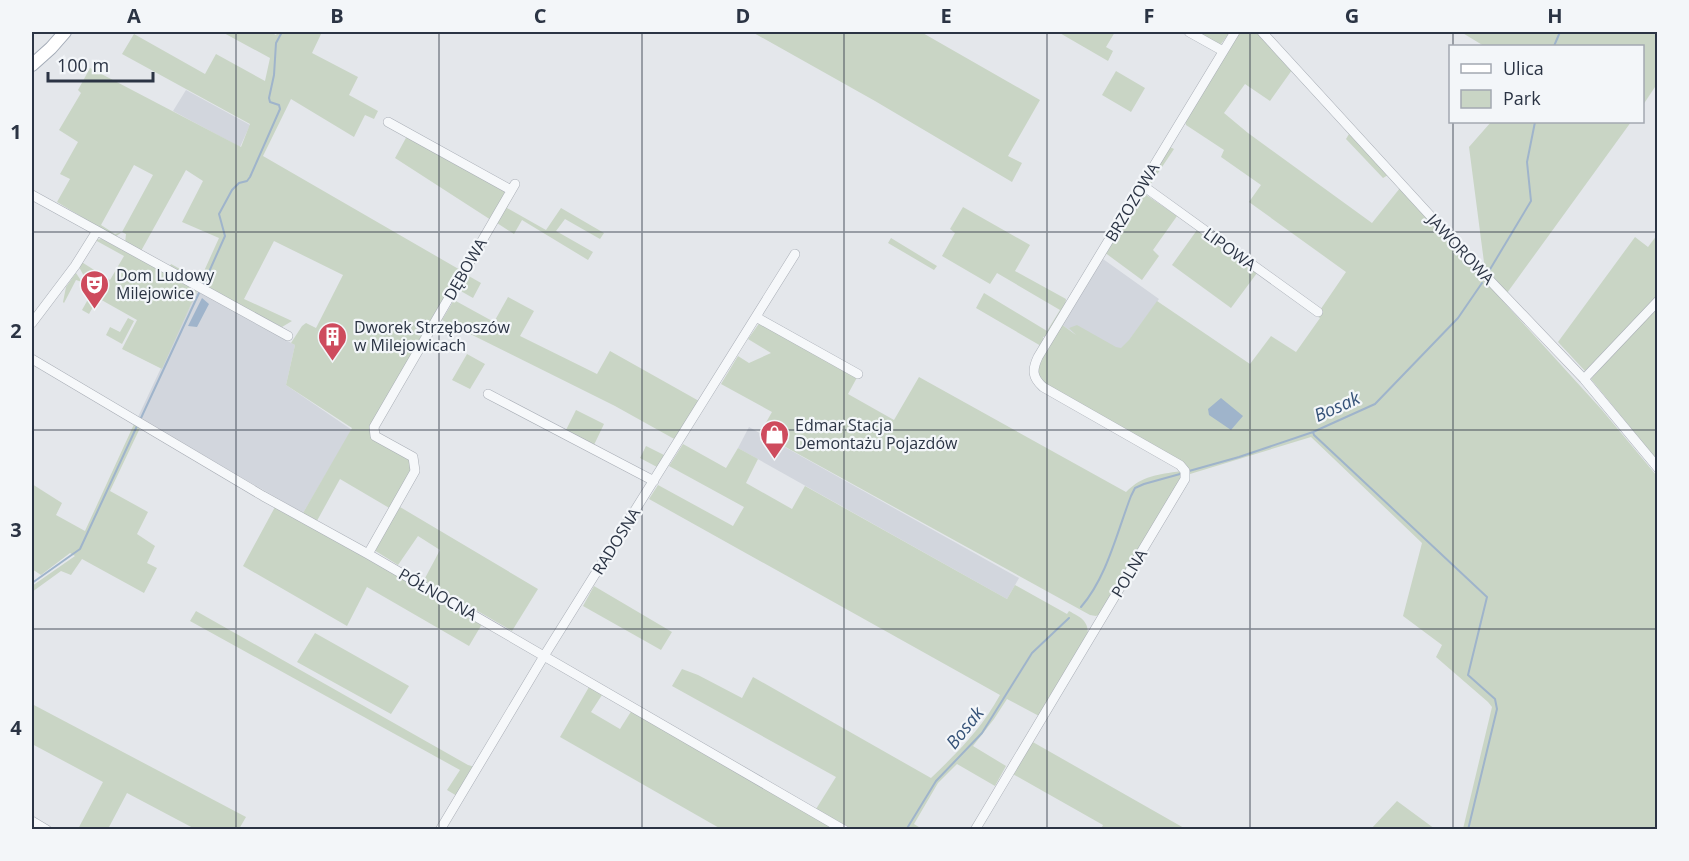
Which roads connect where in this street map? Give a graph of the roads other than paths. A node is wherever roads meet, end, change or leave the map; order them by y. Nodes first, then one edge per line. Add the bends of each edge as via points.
1 (65, 32) edge
2 (1189, 32) edge
3 (1235, 32) edge
4 (1262, 32) edge
5 (1223, 51) junction
6 (32, 64) edge
7 (388, 122) dead end
8 (1142, 185) junction
9 (32, 195) edge
10 (98, 231) junction
11 (795, 254) dead end
12 (1658, 302) edge
13 (1318, 312) dead end
14 (756, 317) junction
15 (32, 323) edge
16 (288, 336) dead end
17 (32, 359) edge
18 (858, 374) dead end
19 (1033, 374) joint
20 (1584, 379) junction
21 (488, 394) dead end
22 (1658, 468) edge
23 (654, 481) junction
24 (368, 554) junction
25 (544, 656) junction
26 (32, 821) edge
27 (47, 830) edge
28 (440, 830) edge
29 (844, 830) edge
30 (975, 830) edge

1 - 6 main road
2 - 5 street
3 - 5 street, BRZOZOWA
4 - 20 street, JAWOROWA
5 - 8 street, BRZOZOWA
7 - 24 street, DĘBOWA via 513,187 374,427 375,436 413,457 415,471
8 - 13 street, LIPOWA
8 - 19 street, BRZOZOWA via 1038,357
9 - 10 street
10 - 15 street
10 - 16 street
11 - 14 street, RADOSNA
12 - 20 street
14 - 18 street
14 - 23 street, RADOSNA
17 - 24 street, PÓŁNOCNA
19 - 30 street, POLNA via 1043,387 1180,465 1185,479
20 - 22 street, JAWOROWA
21 - 23 street
23 - 25 street, RADOSNA
24 - 25 street, PÓŁNOCNA
25 - 28 street, RADOSNA
25 - 29 street, PÓŁNOCNA
26 - 27 street

